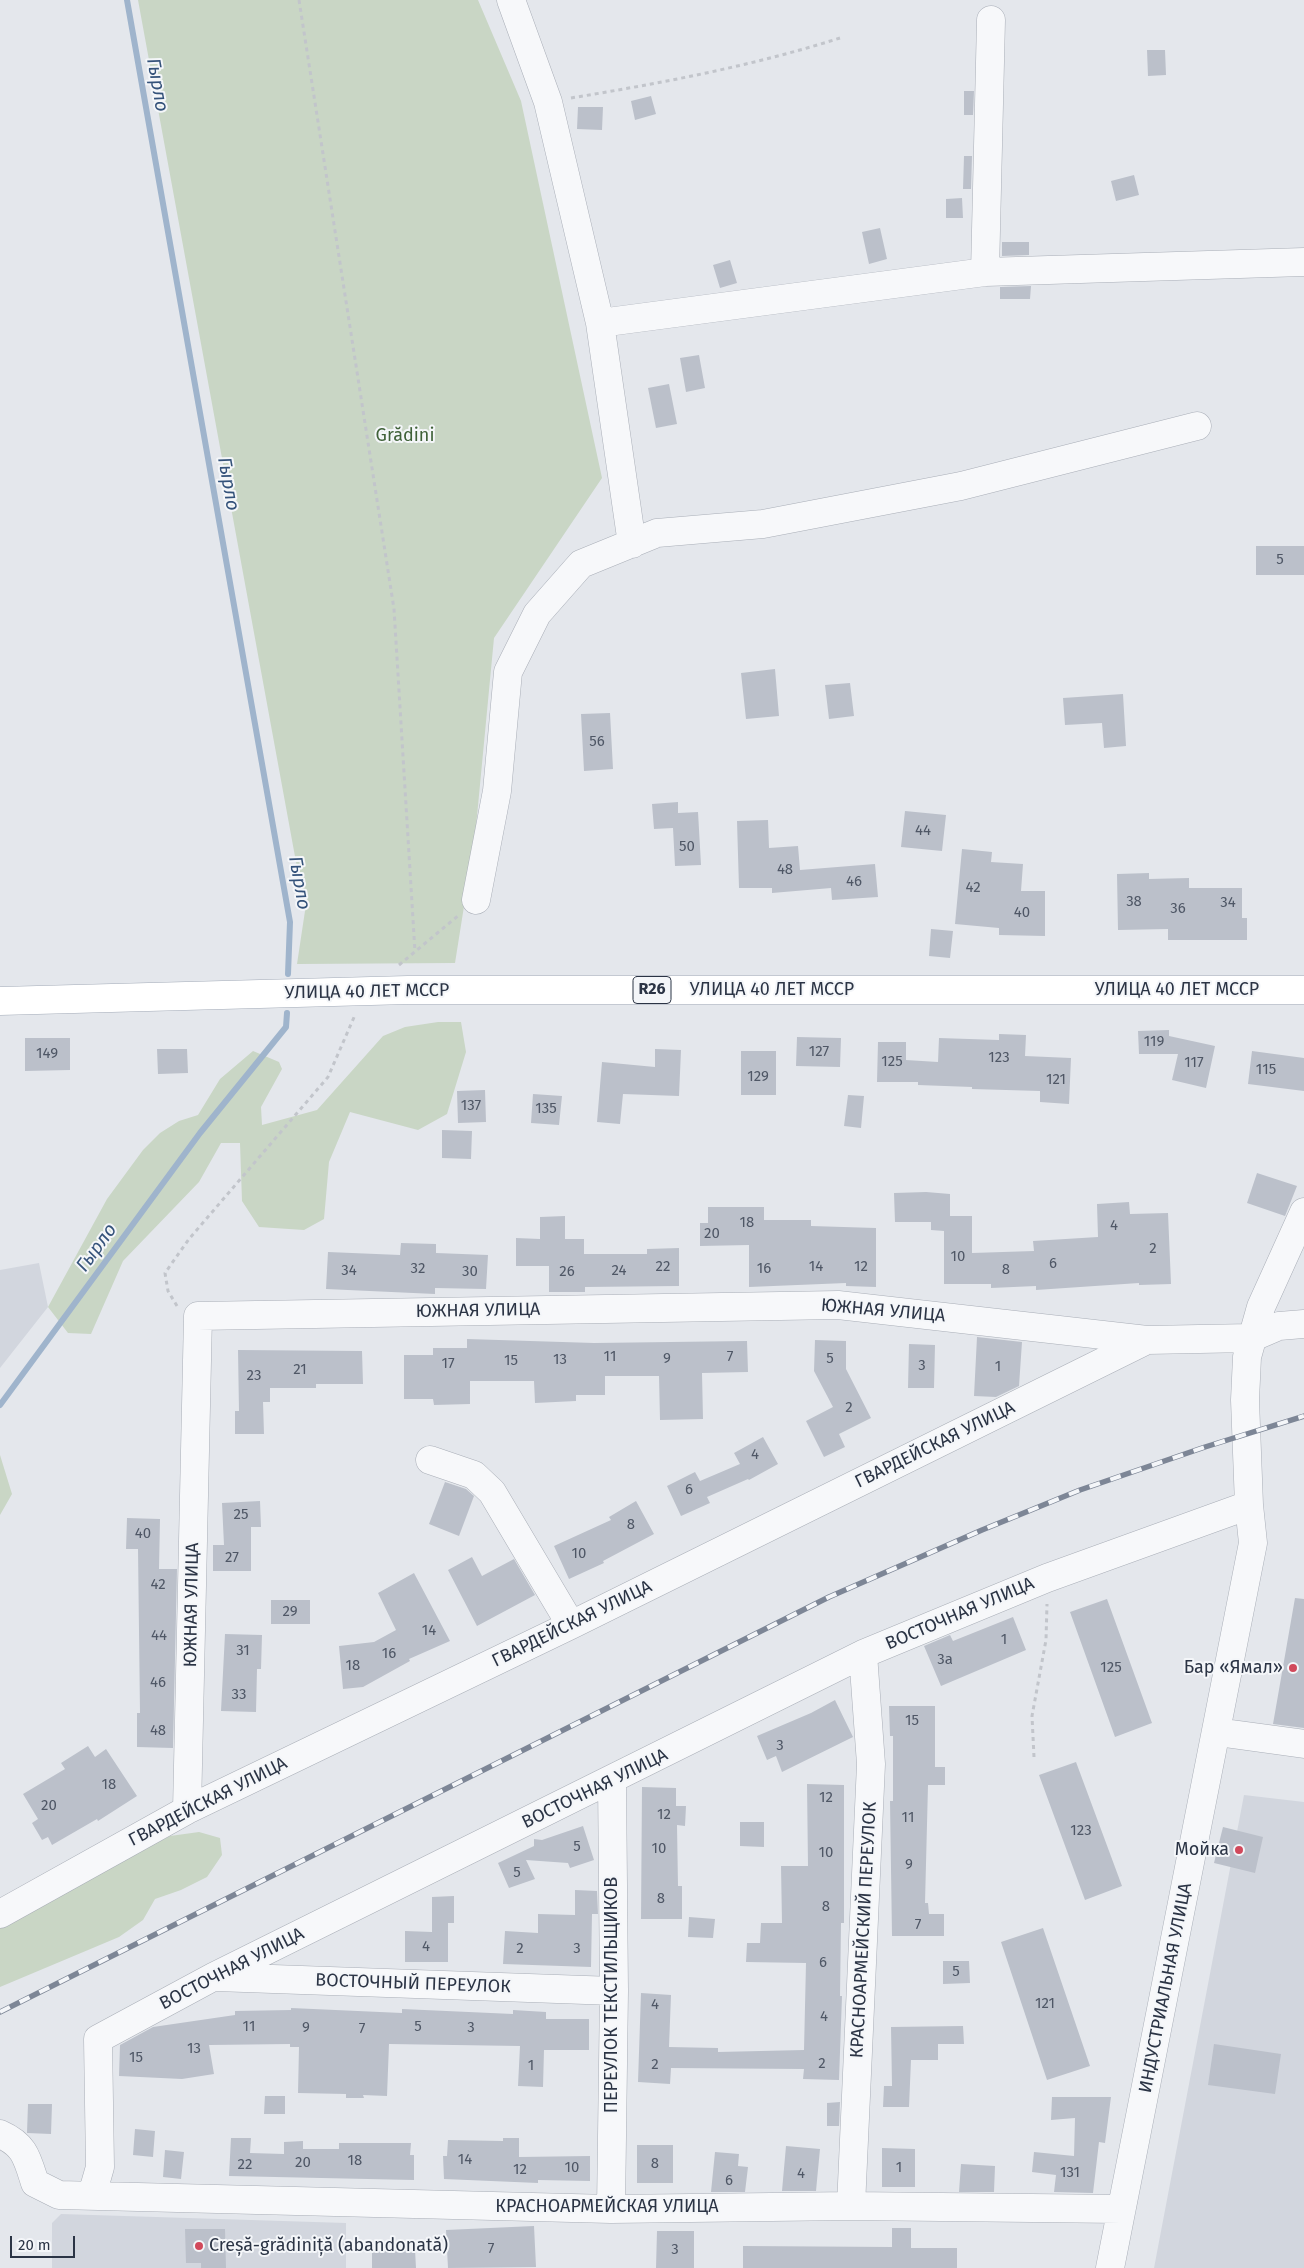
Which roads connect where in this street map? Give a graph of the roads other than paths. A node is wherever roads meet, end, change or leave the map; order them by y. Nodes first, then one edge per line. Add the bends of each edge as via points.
1 (510, 0) edge
2 (991, 20) dead end
3 (1304, 262) edge
4 (985, 272) junction
5 (600, 324) junction
6 (1197, 426) dead end
7 (632, 544) junction
8 (476, 900) road end
9 (1304, 990) edge
10 (0, 1001) edge
11 (1304, 1212) edge
12 (1292, 1325) edge
13 (1251, 1338) junction
14 (1304, 1339) edge
15 (1147, 1340) junction
16 (430, 1460) dead end
17 (1249, 1505) junction
18 (571, 1625) junction
19 (863, 1654) junction
20 (1217, 1732) junction
21 (1304, 1744) edge
22 (612, 1780) junction
23 (188, 1810) junction
24 (0, 1914) edge
25 (213, 1977) junction
26 (614, 1991) junction
27 (0, 2134) edge
28 (92, 2195) junction
29 (851, 2206) junction
30 (611, 2209) junction
31 (1121, 2210) junction
32 (1110, 2268) edge

1 - 5 street via 548,102
2 - 4 street
3 - 4 street
4 - 5 street
5 - 7 street
6 - 7 street via 961,486 763,524 657,533
7 - 8 street via 581,564 537,614 508,672 497,791
9 - 10 main road, УЛИЦА 40 ЛЕТ МССР / R26 via 366,991
11 - 13 street, ИНДУСТРИАЛЬНАЯ УЛИЦА
12 - 13 street
12 - 14 street
13 - 15 street, ЮЖНАЯ УЛИЦА
13 - 17 street, ИНДУСТРИАЛЬНАЯ УЛИЦА via 1245,1376
15 - 18 street, ГВАРДЕЙСКАЯ УЛИЦА
15 - 23 street, ЮЖНАЯ УЛИЦА via 838,1305 198,1316
16 - 18 street via 474,1475 492,1492
17 - 19 street, ВОСТОЧНАЯ УЛИЦА via 1047,1578
17 - 20 street, ИНДУСТРИАЛЬНАЯ УЛИЦА via 1253,1542
18 - 23 street, ГВАРДЕЙСКАЯ УЛИЦА
19 - 22 street, ВОСТОЧНАЯ УЛИЦА
19 - 29 street, КРАСНОАРМЕЙСКИЙ ПЕРЕУЛОК via 871,1764
20 - 21 street
20 - 31 street, ИНДУСТРИАЛЬНАЯ УЛИЦА
22 - 25 street, ВОСТОЧНАЯ УЛИЦА
22 - 26 street, ПЕРЕУЛОК ТЕКСТИЛЬЩИКОВ
23 - 24 street, ГВАРДЕЙСКАЯ УЛИЦА
25 - 26 street, ВОСТОЧНЫЙ ПЕРЕУЛОК
25 - 28 street, ВОСТОЧНАЯ УЛИЦА via 98,2039 100,2167
26 - 30 street, ПЕРЕУЛОК ТЕКСТИЛЬЩИКОВ
27 - 28 street, КРАСНОАРМЕЙСКАЯ УЛИЦА via 19,2144 35,2183 59,2195
28 - 30 street, КРАСНОАРМЕЙСКАЯ УЛИЦА
29 - 30 street, КРАСНОАРМЕЙСКАЯ УЛИЦА
29 - 31 street, КРАСНОАРМЕЙСКАЯ УЛИЦА
31 - 32 street, ИНДУСТРИАЛЬНАЯ УЛИЦА

